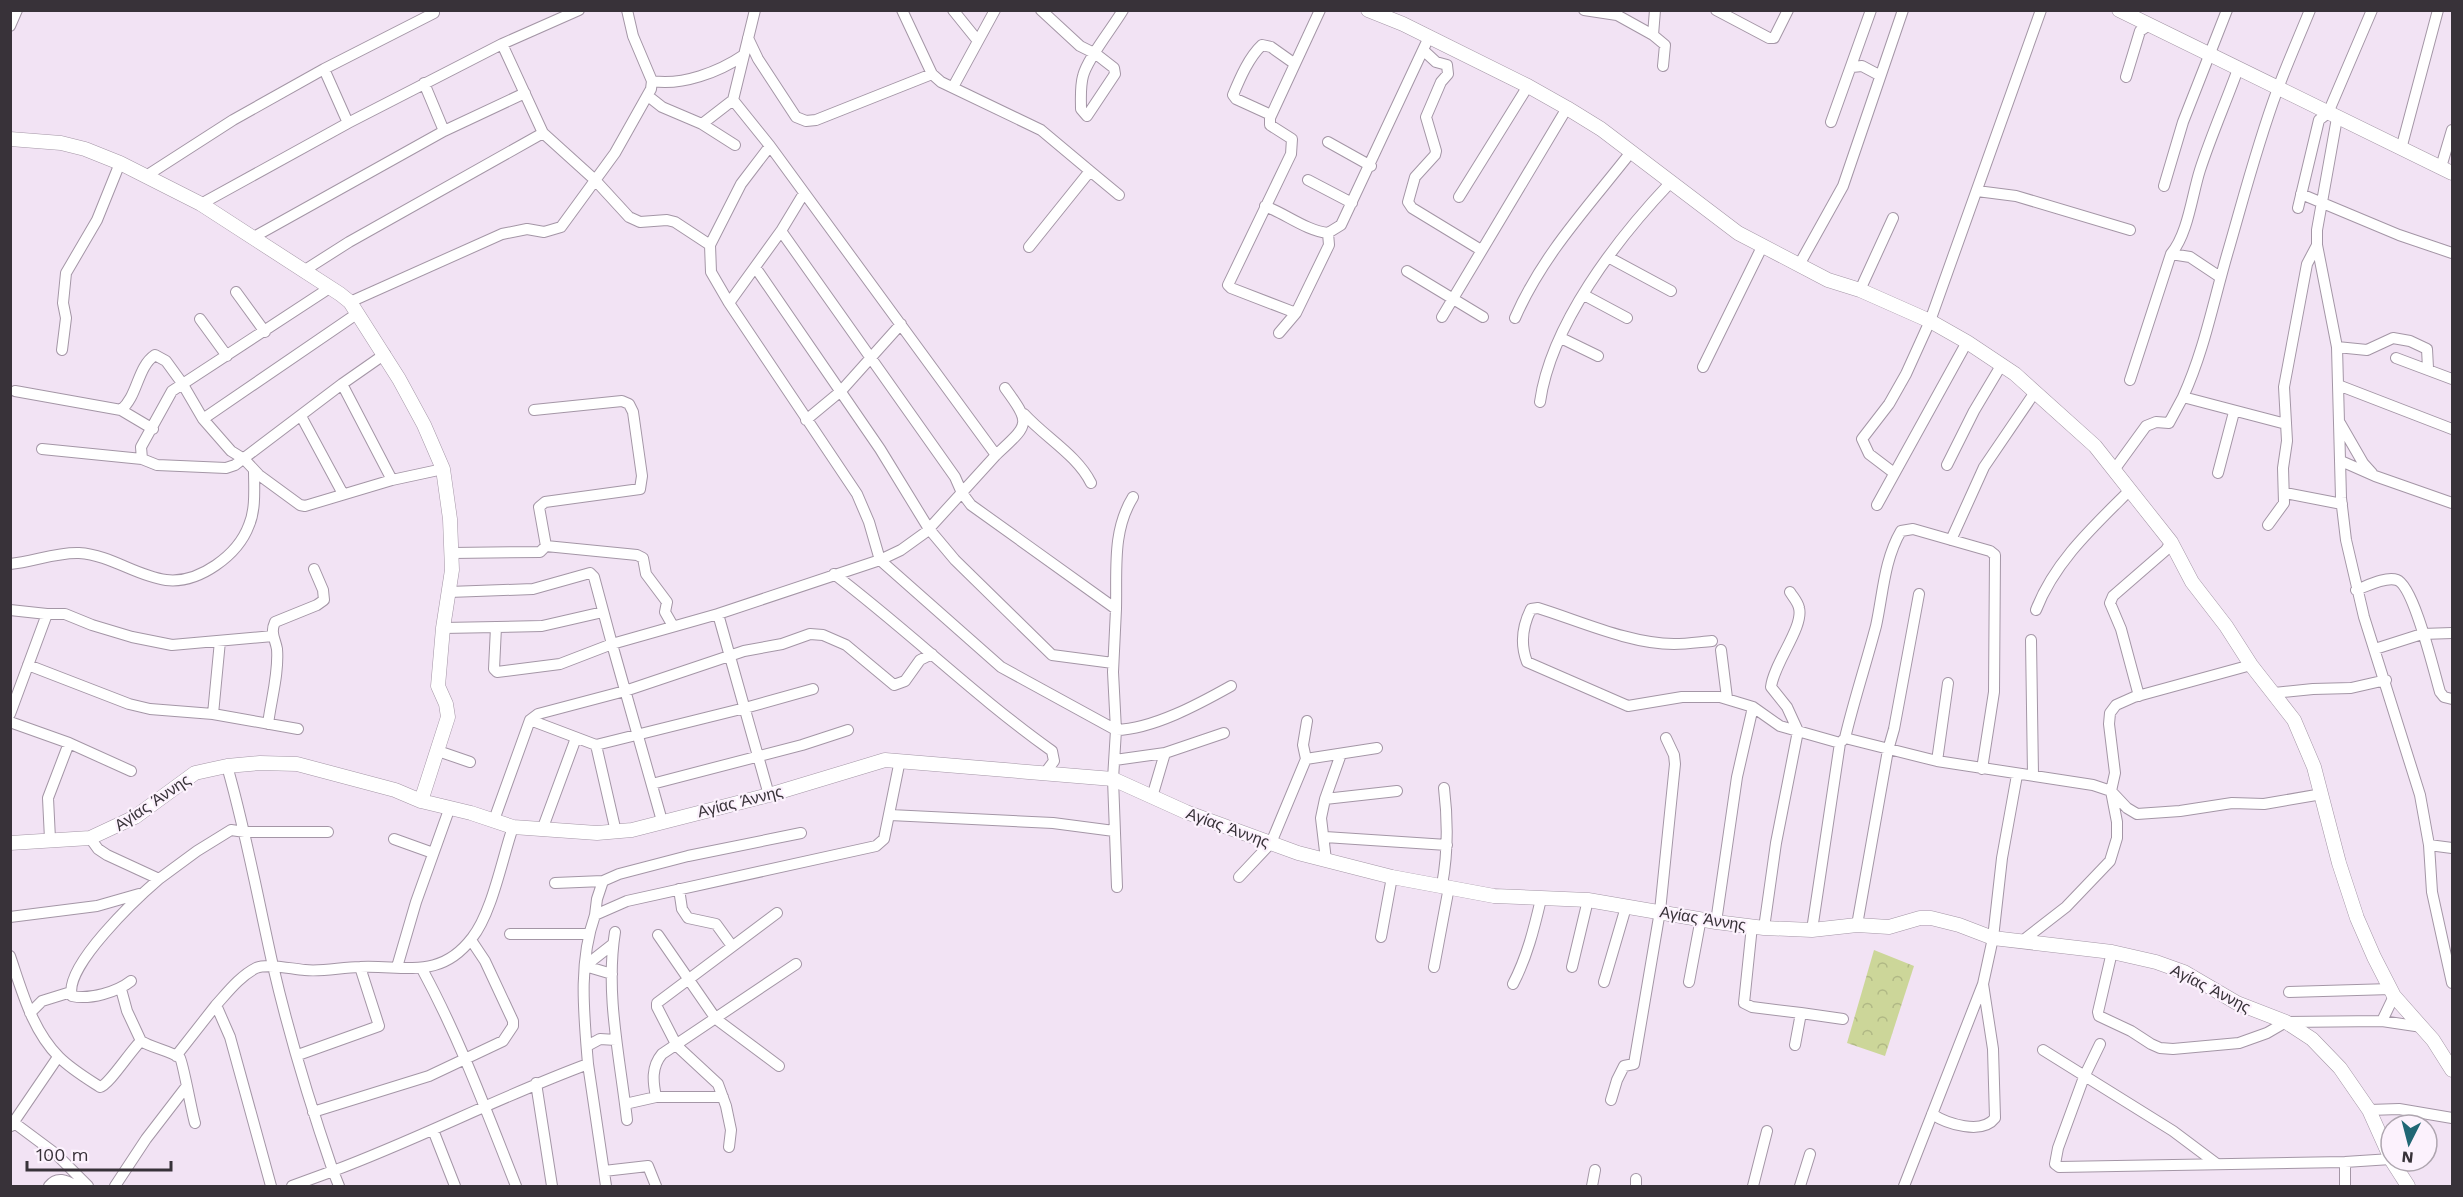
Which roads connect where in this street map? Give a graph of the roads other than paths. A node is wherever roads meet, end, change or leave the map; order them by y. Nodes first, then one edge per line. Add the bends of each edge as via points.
1 (17, 10) edge
2 (579, 10) edge
3 (627, 10) edge
4 (755, 10) edge
5 (902, 10) edge
6 (953, 10) edge
7 (995, 10) edge
8 (1041, 10) edge
9 (1123, 10) edge
10 (1320, 10) edge
11 (1584, 10) edge
12 (1655, 10) edge
13 (1716, 10) edge
14 (1788, 10) edge
15 (1871, 10) edge
16 (1903, 10) edge
17 (2041, 10) edge
18 (2119, 10) edge
19 (2227, 10) edge
20 (2310, 10) edge
21 (2372, 10) edge
22 (2438, 10) edge
23 (1377, 12) edge
24 (434, 13) dead end
25 (2149, 25) junction
26 (10, 26) edge
27 (1653, 35) junction
28 (1429, 37) junction
29 (748, 38) junction
30 (978, 41) junction
31 (502, 44) junction
32 (1423, 50) junction
33 (1096, 54) junction
34 (2209, 54) junction
35 (744, 55) junction
36 (1295, 64) junction
37 (1663, 66) dead end
38 (1852, 68) junction
39 (324, 69) junction
40 (2238, 69) junction
41 (932, 74) junction
42 (1879, 75) junction
43 (2126, 77) dead end
44 (652, 81) junction
45 (424, 83) junction
46 (1528, 86) junction
47 (953, 87) junction
48 (2278, 89) junction
49 (525, 93) junction
50 (648, 96) junction
51 (733, 100) junction
52 (1567, 108) junction
53 (1271, 115) junction
54 (2333, 116) junction
55 (1831, 122) dead end
56 (348, 123) junction
57 (702, 124) junction
58 (2452, 130) edge
59 (444, 131) junction
60 (543, 133) junction
61 (10, 139) edge
62 (1328, 142) dead end
63 (735, 145) dead end
64 (770, 146) junction
65 (2401, 149) junction
66 (1631, 152) junction
67 (120, 163) junction
68 (1371, 166) junction
69 (2447, 170) edge
70 (1090, 171) junction
71 (146, 176) junction
72 (595, 180) junction
73 (1308, 180) dead end
74 (1670, 183) junction
75 (2163, 186) dead end
76 (1977, 191) junction
77 (804, 193) junction
78 (2301, 194) junction
79 (1119, 195) dead end
80 (1459, 197) dead end
81 (2321, 202) junction
82 (1352, 203) junction
83 (201, 204) junction
84 (1265, 206) junction
85 (2298, 208) dead end
86 (1893, 218) dead end
87 (2130, 230) dead end
88 (781, 231) junction
89 (1328, 233) junction
90 (252, 238) junction
91 (710, 245) junction
92 (2317, 245) junction
93 (1029, 247) dead end
94 (1762, 247) junction
95 (1481, 250) junction
96 (2452, 253) edge
97 (2171, 254) junction
98 (1608, 257) junction
99 (1799, 265) junction
100 (755, 267) junction
101 (304, 270) junction
102 (1407, 271) dead end
103 (2220, 277) junction
104 (331, 287) junction
105 (1860, 290) junction
106 (1671, 291) dead end
107 (236, 292) dead end
108 (1584, 295) junction
109 (1453, 299) junction
110 (729, 303) junction
111 (354, 308) junction
112 (1296, 313) junction
113 (1443, 317) dead end
114 (1483, 317) dead end
115 (1515, 318) dead end
116 (1627, 318) dead end
117 (200, 319) dead end
118 (1930, 321) junction
119 (901, 324) junction
120 (266, 332) junction
121 (1279, 333) dead end
122 (1561, 338) junction
123 (1967, 342) junction
124 (2337, 347) junction
125 (62, 350) dead end
126 (385, 354) junction
127 (226, 356) junction
128 (1598, 356) dead end
129 (869, 358) junction
130 (2396, 358) dead end
131 (2002, 364) junction
132 (1703, 367) dead end
133 (2428, 368) junction
134 (2452, 379) edge
135 (2130, 380) dead end
136 (183, 383) junction
137 (342, 384) junction
138 (2338, 385) junction
139 (1005, 388) dead end
140 (15, 391) dead end
141 (841, 391) junction
142 (2035, 392) junction
143 (2183, 397) junction
144 (1540, 402) dead end
145 (121, 410) junction
146 (534, 410) dead end
147 (2234, 412) junction
148 (1024, 414) junction
149 (301, 416) junction
150 (203, 419) junction
151 (806, 420) junction
152 (2340, 423) junction
153 (2286, 424) junction
154 (153, 429) junction
155 (2452, 429) edge
156 (42, 449) dead end
157 (996, 455) junction
158 (142, 459) junction
159 (244, 459) junction
160 (2341, 461) junction
161 (1947, 465) dead end
162 (443, 469) junction
163 (254, 470) junction
164 (2114, 470) junction
165 (1894, 472) junction
166 (2218, 473) dead end
167 (2375, 476) junction
168 (392, 480) junction
169 (1091, 483) dead end
170 (2130, 490) junction
171 (962, 493) junction
172 (2285, 493) junction
173 (343, 494) junction
174 (1133, 496) dead end
175 (2452, 503) edge
176 (2342, 504) junction
177 (1877, 505) dead end
178 (2268, 525) dead end
179 (929, 529) junction
180 (1951, 540) junction
181 (2171, 542) junction
182 (546, 546) junction
183 (452, 553) junction
184 (880, 560) junction
185 (10, 564) edge
186 (314, 568) dead end
187 (834, 574) junction
188 (2356, 590) junction
189 (449, 592) junction
190 (1790, 592) dead end
191 (1919, 594) dead end
192 (1116, 609) junction
193 (10, 610) edge
194 (2036, 610) dead end
195 (603, 612) junction
196 (47, 614) junction
197 (718, 614) junction
198 (673, 626) junction
199 (496, 627) junction
200 (443, 628) junction
201 (2452, 633) edge
202 (2422, 634) junction
203 (273, 636) junction
204 (2031, 640) dead end
205 (220, 641) junction
206 (1712, 641) dead end
207 (612, 644) junction
208 (2375, 649) junction
209 (1721, 650) dead end
210 (932, 654) junction
211 (730, 657) junction
212 (1113, 663) junction
213 (28, 665) junction
214 (2251, 665) junction
215 (2386, 680) junction
216 (1948, 683) dead end
217 (1231, 686) dead end
218 (813, 689) dead end
219 (625, 691) junction
220 (2274, 693) junction
221 (2139, 696) junction
222 (1727, 698) junction
223 (2452, 699) edge
224 (1753, 707) junction
225 (745, 708) junction
226 (10, 714) edge
227 (213, 714) junction
228 (530, 720) junction
229 (1306, 721) dead end
230 (10, 722) edge
231 (268, 724) junction
232 (298, 729) dead end
233 (848, 730) dead end
234 (1116, 730) junction
235 (1798, 731) junction
236 (1224, 733) dead end
237 (637, 734) junction
238 (576, 738) junction
239 (1666, 738) dead end
240 (1843, 741) junction
241 (69, 743) junction
242 (596, 744) junction
243 (1377, 748) dead end
244 (1888, 750) junction
245 (438, 751) junction
246 (1165, 753) junction
247 (1341, 754) junction
248 (758, 756) junction
249 (1306, 759) junction
250 (900, 760) junction
251 (1115, 760) junction
252 (1937, 761) junction
253 (470, 762) dead end
254 (227, 766) junction
255 (1982, 769) junction
256 (131, 771) dead end
257 (1045, 773) junction
258 (2017, 775) junction
259 (2033, 775) junction
260 (1113, 779) junction
261 (652, 784) junction
262 (1444, 788) dead end
263 (1397, 791) dead end
264 (2111, 791) junction
265 (2322, 794) junction
266 (769, 795) junction
267 (1152, 797) junction
268 (1325, 799) junction
269 (421, 801) junction
270 (450, 807) junction
271 (890, 815) junction
272 (494, 820) junction
273 (662, 822) junction
274 (513, 827) junction
275 (542, 830) junction
276 (1114, 831) junction
277 (245, 832) junction
278 (328, 832) dead end
279 (616, 832) junction
280 (801, 833) dead end
281 (1325, 837) junction
282 (90, 838) junction
283 (50, 839) junction
284 (394, 839) dead end
285 (10, 843) edge
286 (1271, 843) junction
287 (1447, 845) junction
288 (2429, 845) junction
289 (2452, 848) edge
290 (433, 853) junction
291 (1326, 860) junction
292 (1392, 877) junction
293 (1239, 878) dead end
294 (159, 879) junction
295 (603, 880) junction
296 (555, 883) dead end
297 (1445, 886) junction
298 (1117, 887) dead end
299 (679, 889) junction
300 (142, 893) junction
301 (1541, 899) junction
302 (1588, 900) junction
303 (1626, 907) junction
304 (1660, 911) junction
305 (777, 914) dead end
306 (595, 915) junction
307 (10, 917) edge
308 (1701, 918) junction
309 (1716, 922) junction
310 (1857, 925) junction
311 (1758, 927) junction
312 (1812, 930) junction
313 (615, 932) dead end
314 (510, 934) dead end
315 (588, 934) junction
316 (658, 935) dead end
317 (1381, 937) dead end
318 (1993, 938) junction
319 (471, 940) junction
320 (2020, 942) junction
321 (614, 944) junction
322 (732, 946) junction
323 (2112, 952) junction
324 (10, 956) edge
325 (796, 964) dead end
326 (585, 966) junction
327 (360, 967) junction
328 (1434, 967) dead end
329 (1572, 967) dead end
330 (274, 968) junction
331 (398, 968) junction
332 (422, 969) junction
333 (612, 974) junction
334 (689, 980) junction
335 (131, 981) dead end
336 (1604, 982) dead end
337 (1689, 982) dead end
338 (2452, 983) edge
339 (1513, 984) dead end
340 (1983, 984) junction
341 (121, 989) junction
342 (71, 992) junction
343 (2289, 992) dead end
344 (2392, 992) junction
345 (216, 1005) junction
346 (30, 1013) junction
347 (1801, 1013) junction
348 (716, 1019) junction
349 (1843, 1019) dead end
350 (2382, 1021) junction
351 (2286, 1022) junction
352 (2422, 1027) junction
353 (616, 1040) junction
354 (141, 1041) junction
355 (2100, 1044) dead end
356 (1795, 1045) dead end
357 (586, 1046) junction
358 (677, 1046) junction
359 (2043, 1050) dead end
360 (298, 1055) junction
361 (176, 1056) junction
362 (58, 1057) junction
363 (465, 1058) junction
364 (588, 1065) junction
365 (779, 1066) dead end
366 (2452, 1070) edge
367 (2084, 1077) junction
368 (536, 1083) junction
369 (186, 1087) junction
370 (656, 1097) junction
371 (723, 1097) junction
372 (1611, 1100) dead end
373 (625, 1104) junction
374 (486, 1106) junction
375 (2370, 1110) junction
376 (312, 1112) junction
377 (1932, 1114) junction
378 (2452, 1118) edge
379 (627, 1120) dead end
380 (12, 1124) edge
381 (195, 1124) dead end
382 (433, 1130) junction
383 (1767, 1131) dead end
384 (2379, 1131) edge
385 (729, 1147) dead end
386 (1810, 1154) dead end
387 (2379, 1161) edge
388 (2345, 1162) junction
389 (2217, 1164) junction
390 (1595, 1170) dead end
391 (333, 1171) junction
392 (604, 1172) junction
393 (2400, 1173) edge
394 (49, 1186) edge
395 (76, 1186) edge
396 (88, 1186) edge
397 (115, 1186) edge
398 (272, 1186) edge
399 (292, 1186) edge
400 (339, 1186) edge
401 (456, 1186) edge
402 (516, 1186) edge
403 (552, 1186) edge
404 (606, 1186) edge
405 (656, 1186) edge
406 (1592, 1186) edge
407 (1753, 1186) edge
408 (1800, 1186) edge
409 (1904, 1186) edge
410 (2345, 1186) edge
411 (2408, 1186) edge

1 - 26 street
2 - 31 street
3 - 44 street
4 - 29 street
5 - 41 street
6 - 30 street
7 - 30 street
8 - 33 street via 1080,46
9 - 33 street
10 - 36 street
11 - 27 street via 1617,15
12 - 27 street
13 - 14 street via 1774,38
15 - 38 street
16 - 42 street
17 - 76 street
18 - 25 street
19 - 34 street
20 - 48 street
21 - 54 street
22 - 65 street
23 - 28 street
24 - 39 street
25 - 34 street
25 - 43 street via 2140,32
27 - 37 street via 1665,45
28 - 32 street
28 - 46 street
29 - 35 street
29 - 41 street via 796,117 806,121
30 - 47 street
31 - 45 street
31 - 49 street
32 - 68 street
32 - 95 street via 1449,69 1426,117 1435,155 1415,177 1408,202
33 - 33 street via 1114,68 1115,74 1087,116 1082,109 1083,75
34 - 40 street
34 - 75 street
35 - 44 street via 702,75 674,82
35 - 51 street
36 - 53 street
36 - 53 street via 1262,45 1237,86 1233,95 1236,99
38 - 42 street via 1862,66
38 - 55 street
39 - 56 street
39 - 71 street via 233,120
40 - 48 street
40 - 97 street via 2200,169 2183,230
41 - 47 street
42 - 99 street via 1844,186
44 - 50 street
45 - 56 street
45 - 59 street
46 - 52 street
46 - 80 street
47 - 70 street via 1041,130
48 - 54 street
48 - 103 street
49 - 59 street
49 - 60 street
50 - 57 street
50 - 72 street
51 - 57 street
51 - 64 street
52 - 66 street
52 - 95 street
53 - 84 street via 1270,125 1292,139 1293,147
54 - 65 street
54 - 78 street via 2319,120
54 - 81 street
56 - 83 street
57 - 63 street
58 - 69 street
59 - 90 street
60 - 72 street
60 - 101 street
61 - 67 street via 61,143
62 - 68 street
64 - 77 street
64 - 91 street via 741,184
65 - 69 street
66 - 74 street
66 - 115 street via 1535,275
67 - 71 street
67 - 125 street via 97,220 66,273
68 - 82 street
70 - 79 street
70 - 93 street
71 - 83 street
72 - 91 street via 634,220 675,222
72 - 111 street via 561,227 502,234
73 - 82 street
74 - 94 street
74 - 98 street via 1638,216
76 - 87 street via 2016,196
76 - 118 street
77 - 88 street
77 - 119 street
78 - 81 street
78 - 85 street
81 - 92 street
81 - 96 street
82 - 89 street via 1341,225
83 - 90 street
84 - 89 street
84 - 112 street via 1228,285
86 - 105 street
88 - 100 street
88 - 129 street
89 - 112 street via 1329,245
90 - 101 street
91 - 110 street via 711,272
92 - 124 street
92 - 153 street via 2307,264 2284,387
94 - 99 street
94 - 132 street
95 - 109 street
97 - 103 street via 2190,257
97 - 135 street
98 - 106 street
98 - 108 street
99 - 105 street
100 - 110 street
100 - 141 street
101 - 104 street
102 - 109 street
103 - 143 street via 2202,350
104 - 111 street
104 - 120 street
105 - 118 street
107 - 120 street
108 - 116 street
108 - 122 street
109 - 113 street
109 - 114 street
110 - 151 street
111 - 126 street
111 - 150 street
112 - 121 street
117 - 127 street
118 - 123 street
118 - 165 street via 1897,390 1862,439 1869,454
119 - 129 street
119 - 157 street
120 - 127 street
122 - 128 street
122 - 144 street via 1544,378
123 - 131 street
123 - 165 street
124 - 133 street via 2367,350 2393,338 2410,341 2427,349
124 - 138 street
126 - 137 street
126 - 162 street
127 - 136 street
129 - 141 street
129 - 171 street via 955,477
130 - 133 street
131 - 142 street
131 - 161 street
133 - 134 street
136 - 145 street via 166,361 155,356
136 - 150 street
136 - 154 street via 172,391
137 - 149 street
137 - 168 street
138 - 152 street
138 - 155 street
139 - 148 street
140 - 145 street
141 - 151 street
141 - 179 street
142 - 164 street via 2095,446
142 - 180 street via 1984,467
143 - 147 street
143 - 164 street via 2172,420 2146,426
145 - 154 street
146 - 182 street via 622,401 629,404 642,476 640,489 542,504 539,507
147 - 153 street
147 - 166 street
148 - 157 street via 1022,428
148 - 169 street via 1080,465
149 - 159 street
149 - 173 street
150 - 159 street via 231,451
151 - 184 street via 857,494
152 - 160 street
152 - 167 street via 2362,463
153 - 172 street
154 - 158 street via 141,447
156 - 158 street
157 - 171 street
158 - 159 street via 157,465 226,468
159 - 163 street
160 - 167 street
160 - 176 street
162 - 168 street
162 - 183 street
163 - 173 street via 300,505
163 - 185 street via 250,523 243,539 229,555 201,574 166,580 113,560 77,553
164 - 170 street
165 - 177 street
167 - 175 street
168 - 173 street
170 - 181 street
170 - 194 street via 2078,543 2050,582
171 - 179 street
171 - 192 street via 986,518
172 - 176 street
172 - 178 street via 2284,503
174 - 192 street via 1118,530
176 - 188 street
179 - 184 street
179 - 212 street via 955,560 1052,655
180 - 240 street via 1913,529 1901,531 1890,555 1876,624
180 - 255 street via 1995,555 1994,692
181 - 214 street via 2186,573
181 - 221 street via 2110,603
182 - 183 street via 540,552
182 - 198 street via 643,558 646,574 667,602 665,612
183 - 189 street
184 - 187 street
184 - 234 street via 1001,667
186 - 203 street via 324,600 274,622
187 - 197 street
187 - 210 street
188 - 202 street via 2399,580 2408,590
188 - 208 street
189 - 195 street via 532,589 590,573
189 - 200 street
190 - 235 street via 1800,614 1771,687
191 - 244 street
192 - 212 street
193 - 196 street
195 - 199 street via 542,626
195 - 207 street
196 - 205 street via 65,614 132,637 172,645
196 - 213 street
197 - 198 street
197 - 211 street
198 - 207 street
199 - 200 street
199 - 207 street via 497,672 560,664
200 - 245 street via 438,686 448,717
201 - 202 street
202 - 208 street
202 - 223 street via 2440,692
203 - 205 street
203 - 231 street via 276,670
204 - 259 street
205 - 227 street
206 - 222 street via 1653,641 1538,608 1531,609 1525,620 1523,636 1527,662 1628,706 1703,695
207 - 219 street
208 - 215 street
209 - 222 street
210 - 211 street via 920,660 906,681 897,686 846,645 823,635 810,634
210 - 257 street via 1052,751 1054,761
211 - 219 street
211 - 225 street
212 - 234 street
213 - 226 street
213 - 227 street via 129,704
214 - 220 street
214 - 221 street
215 - 220 street via 2351,688
215 - 288 street via 2414,772
216 - 252 street
217 - 234 street via 1155,722 1131,730
218 - 225 street
219 - 228 street via 538,714
219 - 237 street
220 - 265 street via 2294,720
221 - 264 street via 2116,705 2110,713 2115,773
222 - 224 street
224 - 235 street via 1780,726
224 - 309 street via 1737,777
225 - 237 street
225 - 248 street
227 - 231 street
228 - 238 street
228 - 272 street
229 - 249 street
230 - 241 street
231 - 232 street
233 - 248 street
234 - 251 street
235 - 240 street
235 - 311 street
236 - 246 street
237 - 242 street
237 - 261 street
238 - 242 street
238 - 275 street
239 - 304 street via 1675,764
240 - 244 street
240 - 312 street
241 - 256 street
241 - 283 street via 48,798
242 - 279 street
243 - 247 street
244 - 252 street
244 - 310 street
245 - 253 street
245 - 269 street
246 - 251 street
246 - 267 street
247 - 249 street
247 - 268 street
248 - 261 street
248 - 266 street
249 - 286 street
250 - 257 street, Αγίας Άννης
250 - 266 street, Αγίας Άννης via 873,763
250 - 271 street
251 - 260 street
252 - 255 street
254 - 269 street, Αγίας Άννης via 297,764 395,790
254 - 277 street
254 - 282 street, Αγίας Άννης via 195,773 135,817
255 - 258 street
257 - 260 street, Αγίας Άννης
258 - 259 street
258 - 318 street
259 - 264 street
260 - 267 street, Αγίας Άννης
260 - 276 street
261 - 273 street
262 - 287 street
263 - 268 street
264 - 265 street via 2137,814 2232,803 2264,804
264 - 320 street via 2117,838 2110,861 2066,907
265 - 344 street via 2357,918
266 - 273 street, Αγίας Άννης
267 - 286 street, Αγίας Άννης
268 - 281 street via 1321,818
269 - 270 street, Αγίας Άννης
270 - 272 street, Αγίας Άννης
270 - 290 street
271 - 276 street via 1053,823
271 - 299 street via 884,840 876,846
272 - 274 street, Αγίας Άννης
273 - 279 street, Αγίας Άννης
274 - 275 street, Αγίας Άννης
274 - 319 street via 485,914
275 - 279 street, Αγίας Άννης
276 - 298 street
277 - 278 street
277 - 294 street via 231,830
277 - 330 street
280 - 295 street via 688,856
281 - 287 street
281 - 291 street
282 - 283 street, Αγίας Άννης
282 - 294 street via 107,855
283 - 285 street, Αγίας Άννης
284 - 290 street
286 - 291 street, Αγίας Άννης
286 - 293 street
287 - 297 street
288 - 289 street
288 - 338 street via 2432,892
290 - 331 street
291 - 292 street, Αγίας Άννης
292 - 297 street, Αγίας Άννης
292 - 317 street
294 - 300 street
295 - 296 street
295 - 306 street
297 - 301 street, Αγίας Άννης via 1494,896
297 - 328 street
299 - 306 street via 627,901
299 - 322 street via 682,909 688,918 716,924
300 - 307 street via 97,906
300 - 342 street via 93,946 74,978
301 - 302 street, Αγίας Άννης
301 - 339 street via 1532,938
302 - 303 street, Αγίας Άννης
302 - 329 street
303 - 304 street, Αγίας Άννης
303 - 336 street
304 - 308 street, Αγίας Άννης
304 - 372 street via 1634,1064 1624,1066
305 - 322 street
306 - 315 street
308 - 309 street, Αγίας Άννης
308 - 337 street
309 - 311 street, Αγίας Άννης
310 - 312 street, Αγίας Άννης
310 - 318 street, Αγίας Άννης via 1889,927 1931,918
311 - 312 street, Αγίας Άννης
311 - 347 street via 1744,1003
313 - 321 street
314 - 315 street
315 - 326 street
316 - 334 street
318 - 320 street, Αγίας Άννης
318 - 340 street
319 - 332 street via 447,962
319 - 363 street via 492,975 513,1026 503,1041
320 - 323 street, Αγίας Άννης
321 - 326 street
321 - 333 street
322 - 334 street
323 - 351 street, Αγίας Άννης via 2175,968 2237,1003
323 - 351 street via 2099,1016 2160,1048 2239,1042
324 - 346 street
325 - 348 street
326 - 333 street
326 - 357 street
327 - 330 street via 309,971
327 - 331 street
327 - 360 street via 380,1026
330 - 345 street via 254,969
330 - 360 street
331 - 332 street
332 - 363 street
333 - 353 street
334 - 348 street
334 - 358 street via 657,1003
335 - 341 street
340 - 377 street
340 - 377 street via 1994,1050 1995,1118 1982,1127
341 - 342 street via 80,998
341 - 354 street
342 - 346 street via 36,1004
343 - 344 street
344 - 350 street
344 - 352 street
345 - 361 street
345 - 398 street via 230,1036
346 - 362 street
347 - 349 street
347 - 356 street
348 - 358 street
348 - 365 street
350 - 351 street
350 - 352 street
351 - 375 street, Αγίας Άννης via 2325,1050
352 - 366 street
353 - 357 street via 600,1039
353 - 373 street
354 - 361 street
354 - 362 street via 103,1087
355 - 367 street
357 - 364 street
358 - 370 street via 662,1054 655,1066
358 - 371 street via 711,1076
359 - 367 street
360 - 376 street
361 - 369 street via 184,1065
362 - 380 street
363 - 374 street
363 - 376 street via 409,1084
364 - 368 street
364 - 392 street
367 - 389 street via 2173,1131
367 - 389 street via 2055,1159 2058,1167
368 - 374 street
368 - 403 street
369 - 381 street
369 - 397 street
370 - 371 street
370 - 373 street
371 - 385 street via 730,1130
373 - 379 street
374 - 382 street
374 - 402 street
375 - 378 street via 2399,1109
375 - 384 street, Αγίας Άννης
376 - 391 street
377 - 409 street
380 - 396 street via 56,1155
382 - 391 street
382 - 401 street
383 - 407 street
386 - 408 street
387 - 388 street
388 - 389 street
388 - 410 street
390 - 406 street
391 - 399 street
391 - 400 street
392 - 404 street
392 - 405 street via 648,1166
393 - 411 street, Αγίας Άννης
394 - 395 street via 62,1179

